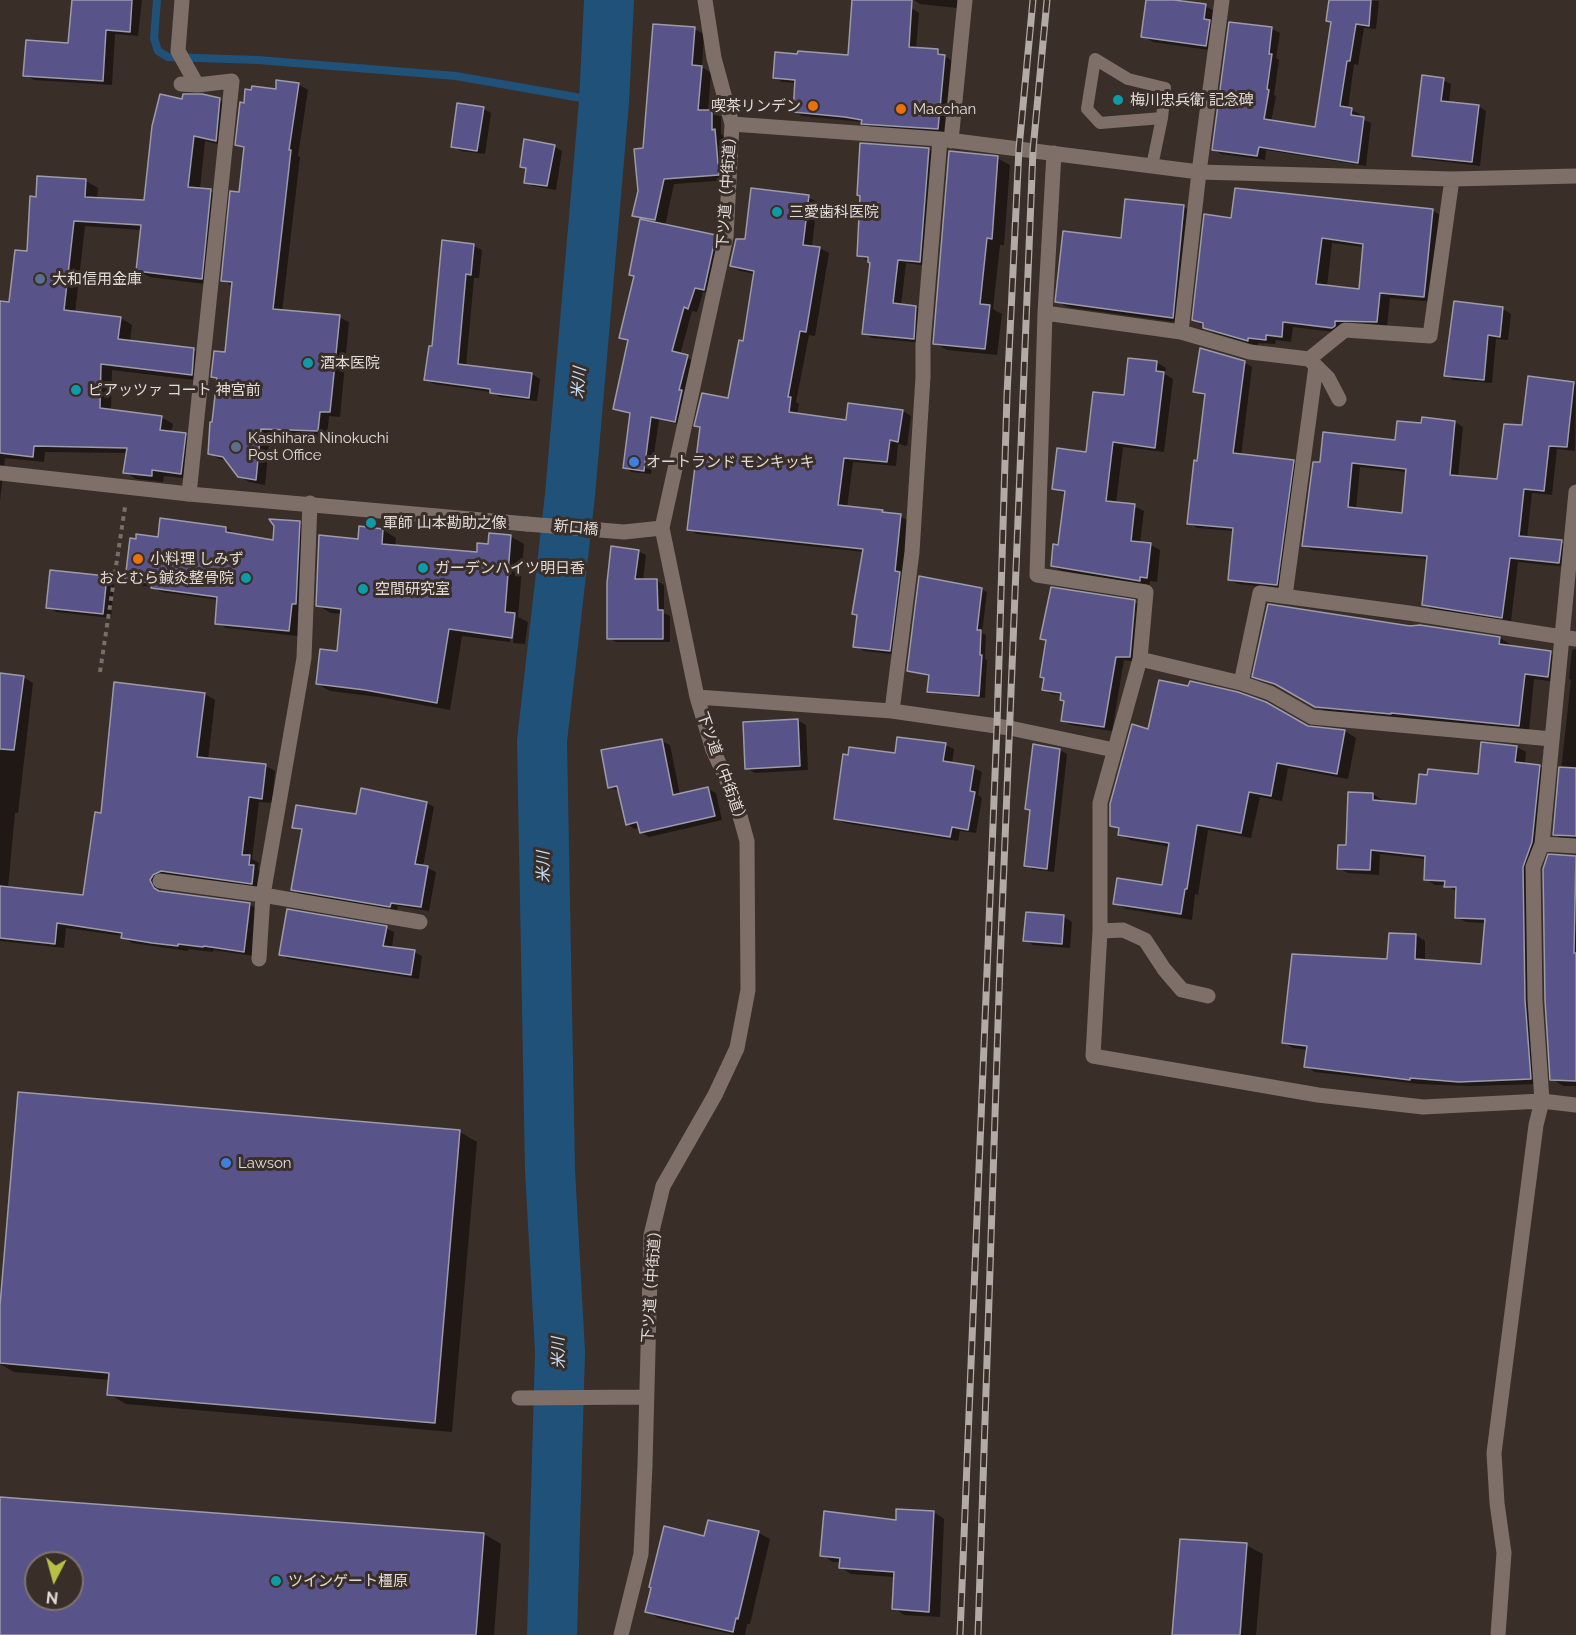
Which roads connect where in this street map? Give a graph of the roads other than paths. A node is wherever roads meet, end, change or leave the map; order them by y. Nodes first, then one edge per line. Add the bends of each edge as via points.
1 (182, 0) edge
2 (705, 0) edge
3 (965, 0) edge
4 (1222, 0) edge
5 (1162, 118) junction
6 (732, 124) junction
7 (946, 140) junction
8 (1054, 153) junction
9 (1152, 166) junction
10 (1199, 172) junction
11 (1576, 176) edge
12 (1452, 179) junction
13 (1045, 313) junction
14 (1181, 332) junction
15 (1312, 363) junction
16 (1339, 399) dead end
17 (0, 473) edge
18 (1576, 492) edge
19 (189, 494) junction
20 (310, 503) junction
21 (662, 528) junction
22 (1286, 596) junction
23 (1569, 638) edge
24 (1140, 659) junction
25 (1241, 683) junction
26 (697, 698) junction
27 (892, 711) junction
28 (1551, 740) junction
29 (1114, 750) junction
30 (1542, 844) junction
31 (1576, 846) edge
32 (160, 881) dead end
33 (263, 895) junction
34 (420, 922) dead end
35 (1100, 931) junction
36 (259, 959) dead end
37 (1208, 996) dead end
38 (1542, 1101) junction
39 (1576, 1105) edge
40 (646, 1396) junction
41 (519, 1398) dead end
42 (621, 1635) edge
43 (1498, 1635) edge

1 - 19 street via 178,51 189,85 232,81
2 - 6 street, 下ツ道（中街道） via 714,58
3 - 7 street
4 - 10 street
5 - 5 lane via 1100,123 1087,109 1095,60 1128,79 1165,88
5 - 9 lane
6 - 7 street
6 - 21 street, 下ツ道（中街道） via 726,237
7 - 8 street
7 - 27 street via 923,344 912,552
8 - 9 street
8 - 13 street
9 - 10 street
10 - 12 street
10 - 14 street
11 - 12 street
12 - 15 street via 1431,336 1345,330
13 - 14 street
13 - 24 street via 1037,575 1146,592
14 - 15 street via 1250,352
15 - 16 street via 1328,378
15 - 22 street
17 - 19 street, 新口橋
18 - 23 street
19 - 20 street, 新口橋
20 - 21 street, 新口橋 via 624,532
20 - 33 street via 304,658
21 - 26 street, 下ツ道（中街道）
22 - 23 street
22 - 25 street via 1260,593
23 - 28 street
24 - 25 street
24 - 29 street
25 - 28 street via 1270,693 1312,717
26 - 27 street
26 - 40 street, 下ツ道（中街道） via 747,841 748,990 737,1048 663,1186 651,1235
27 - 29 street via 1010,728
28 - 30 street
29 - 35 street via 1100,803
30 - 31 street
30 - 38 street via 1533,867 1535,1000
32 - 33 street
33 - 34 street
33 - 36 street
35 - 37 street via 1124,930 1145,940 1182,990
35 - 38 street via 1093,1056 1318,1095 1423,1107
38 - 39 street
38 - 43 street via 1494,1453 1504,1553
40 - 41 street
40 - 42 street, 下ツ道（中街道） via 641,1554

